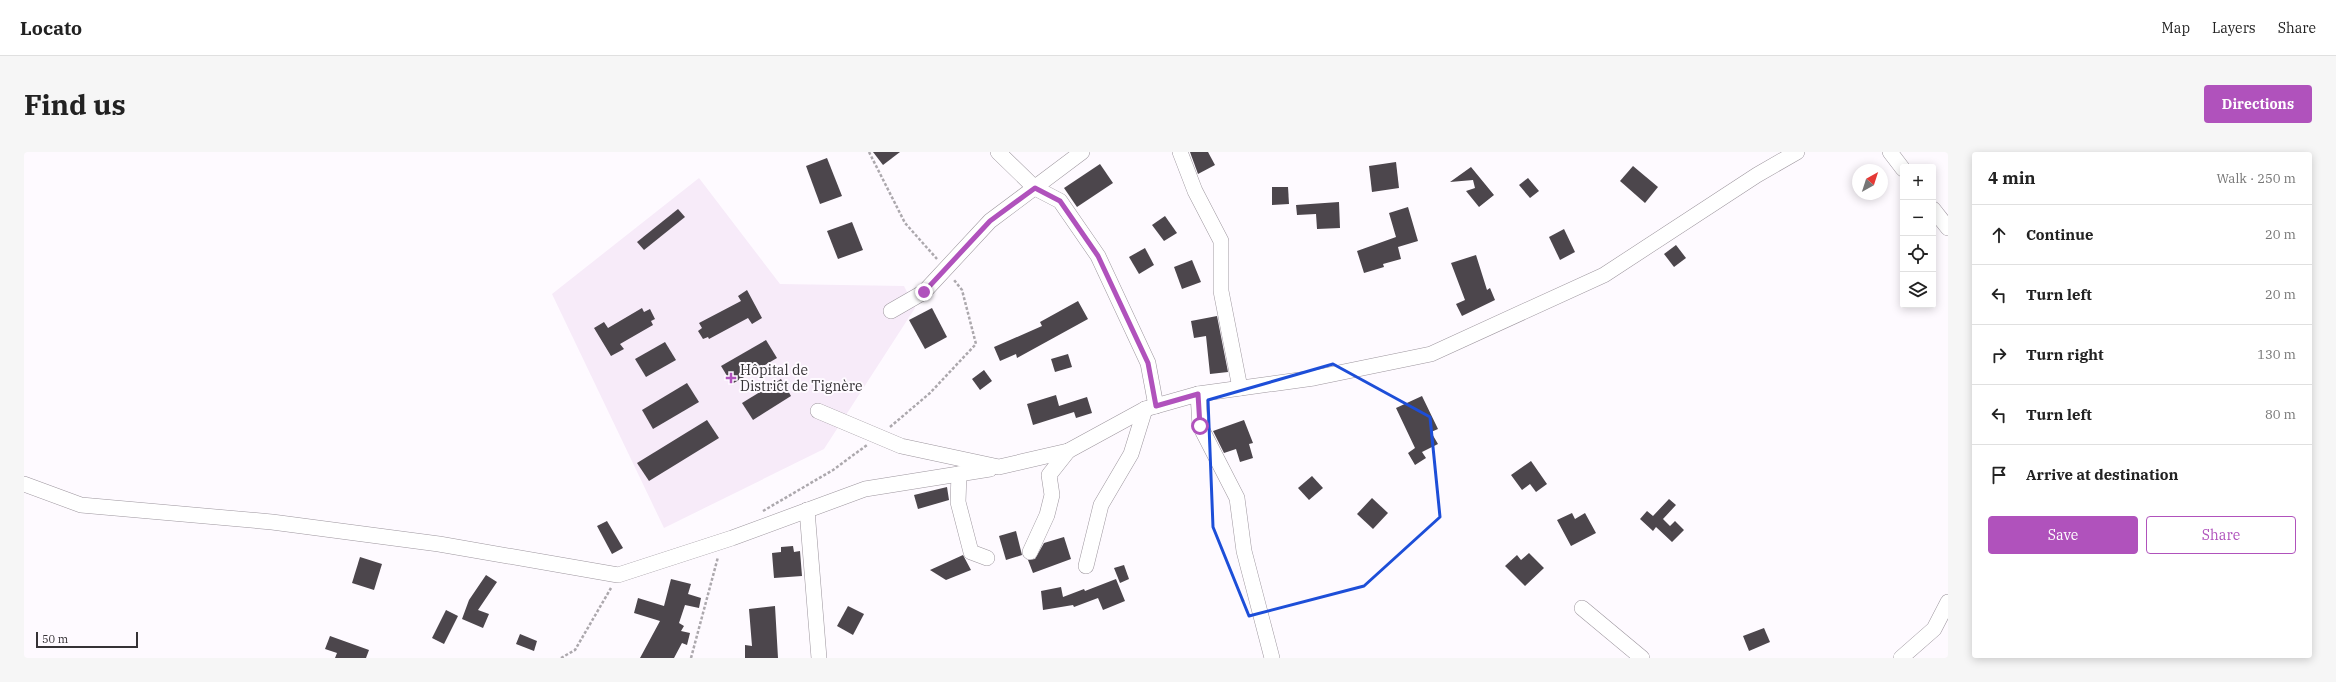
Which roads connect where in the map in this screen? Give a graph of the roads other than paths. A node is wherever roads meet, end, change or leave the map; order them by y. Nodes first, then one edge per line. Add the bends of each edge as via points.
1 (998, 152) edge
2 (1082, 152) edge
3 (1180, 152) edge
4 (1797, 152) edge
5 (1890, 152) edge
6 (1900, 164) edge
7 (1035, 188) junction
8 (1936, 213) edge
9 (1948, 228) edge
10 (891, 311) dead end
11 (1240, 388) junction
12 (1198, 394) junction
13 (1150, 407) junction
14 (818, 411) dead end
15 (1068, 451) junction
16 (999, 467) junction
17 (959, 474) junction
18 (24, 484) edge
19 (807, 510) junction
20 (1030, 552) dead end
21 (987, 558) dead end
22 (1086, 566) dead end
23 (1948, 602) edge
24 (1582, 608) dead end
25 (819, 658) edge
26 (1272, 658) edge
27 (1642, 658) edge
28 (1901, 658) edge

1 - 7 street
2 - 7 street
3 - 11 street via 1195,191 1221,241 1221,291
4 - 11 street via 1604,275 1431,354 1314,378
5 - 6 street
7 - 10 street via 990,221 924,292
7 - 13 street via 1060,201 1098,256 1148,363
8 - 9 street
11 - 12 street
12 - 13 street
12 - 26 street via 1200,426 1237,498 1244,551
13 - 15 street
13 - 22 street via 1131,454 1101,505
14 - 16 street via 901,446
15 - 16 street
15 - 20 street via 1049,474 1052,495 1047,515
16 - 17 street
17 - 19 street via 864,489
17 - 21 street via 958,502 971,552
18 - 19 street via 81,505 272,522 439,544 618,575 732,538
19 - 25 street
23 - 28 street via 1934,629
24 - 27 street

